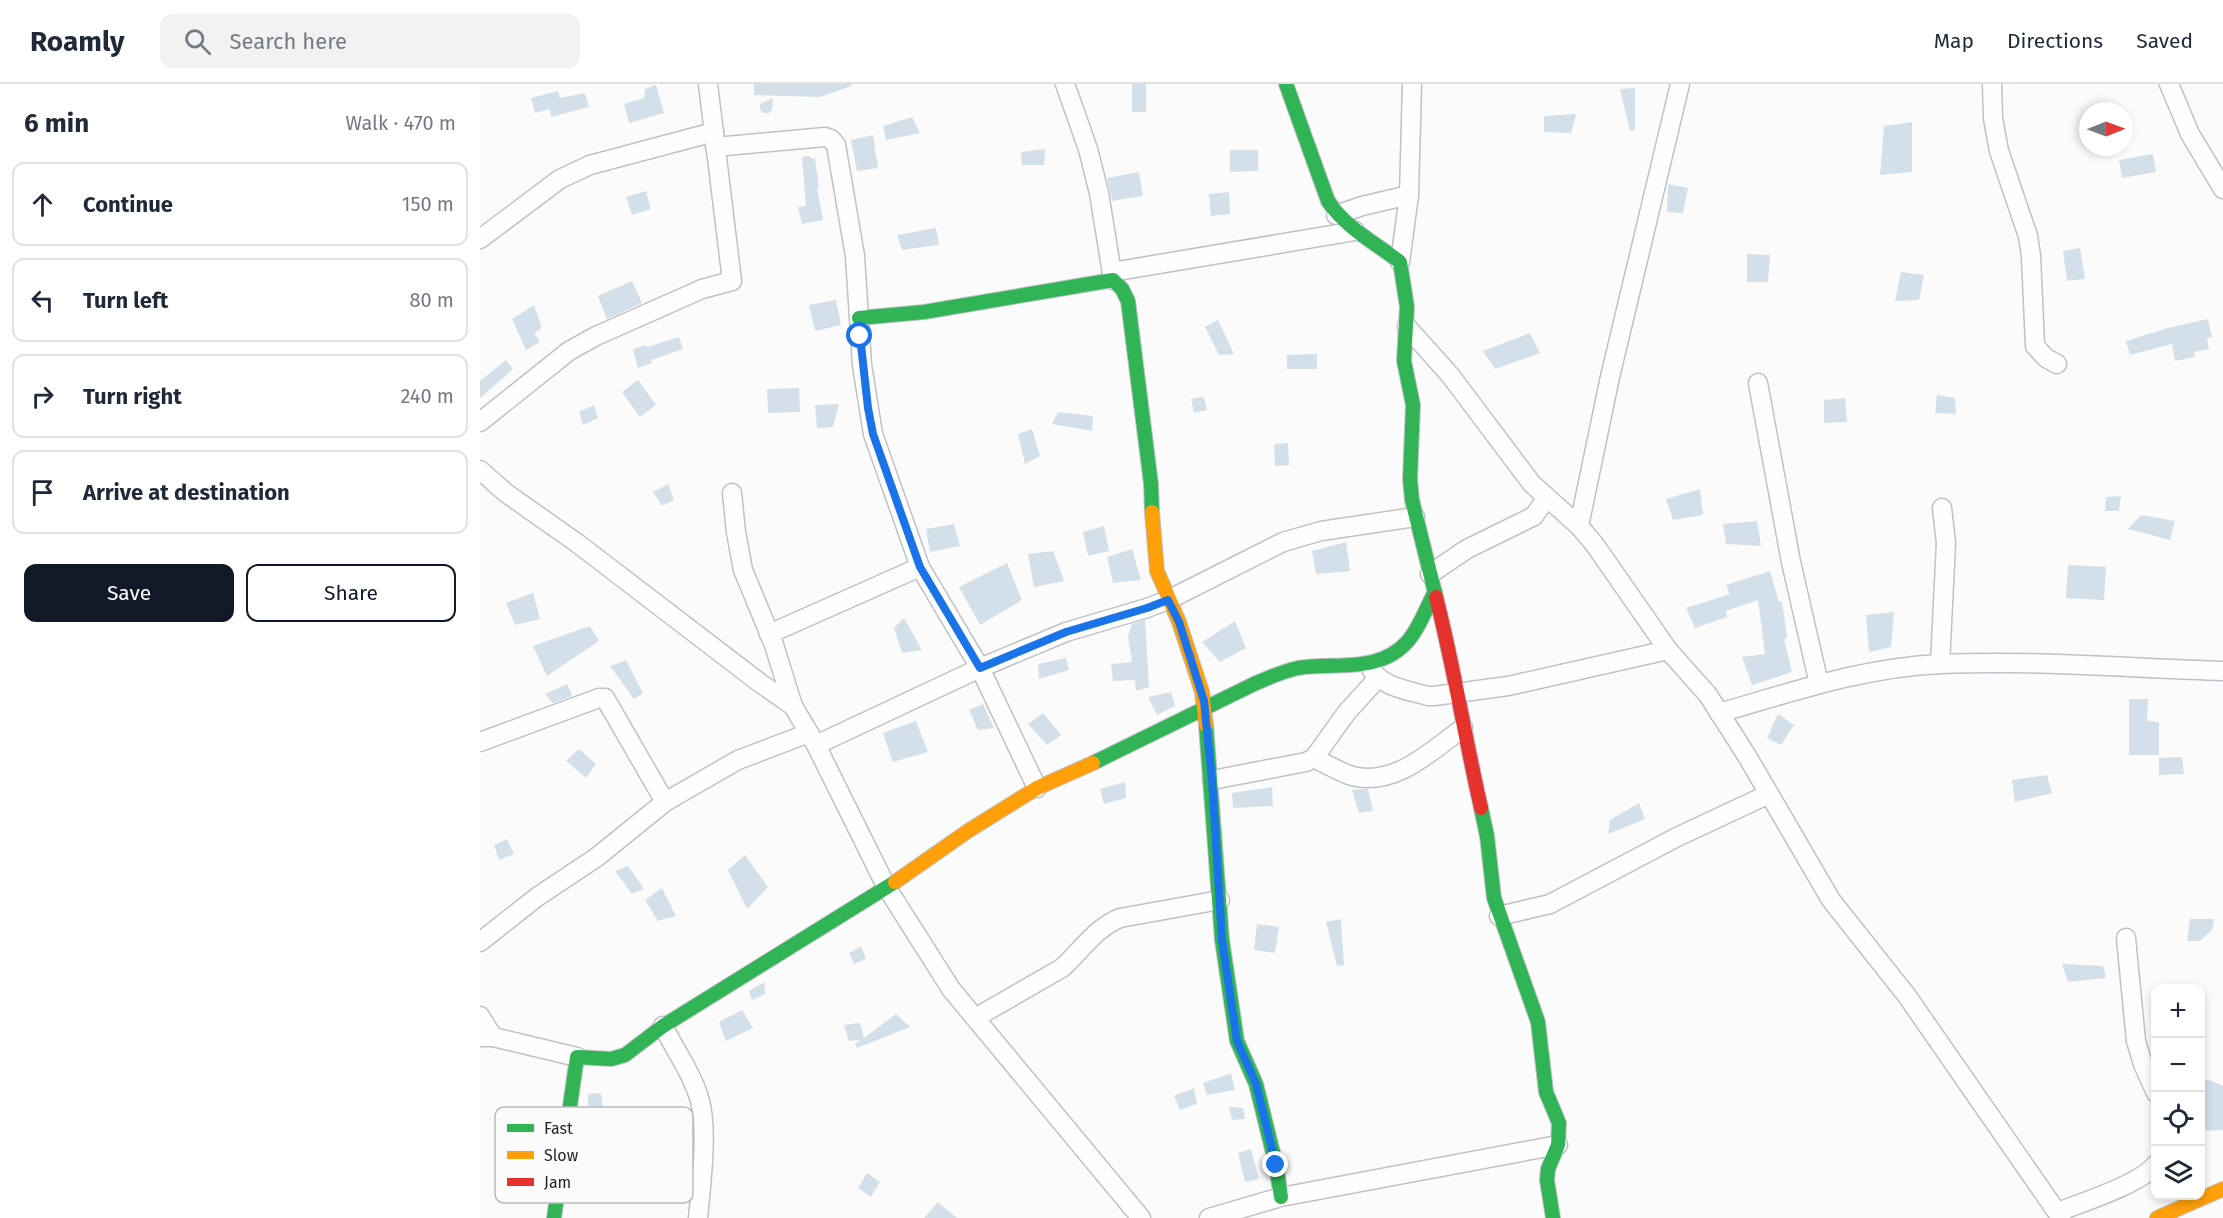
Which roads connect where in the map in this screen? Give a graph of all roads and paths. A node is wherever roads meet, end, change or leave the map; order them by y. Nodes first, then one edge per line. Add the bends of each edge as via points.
1 (708, 84) edge
2 (1065, 84) edge
3 (1286, 84) edge
4 (1412, 84) edge
5 (1680, 84) edge
6 (1992, 84) edge
7 (2169, 84) edge
8 (714, 140) junction
9 (2223, 189) edge
10 (1410, 195) junction
11 (1336, 215) junction
12 (1355, 231) junction
13 (480, 239) edge
14 (1400, 262) junction
15 (1112, 276) junction
16 (859, 318) junction
17 (1407, 327) junction
18 (2057, 364) dead end
19 (1758, 383) dead end
20 (480, 422) edge
21 (480, 470) edge
22 (732, 493) dead end
23 (1546, 499) junction
24 (1942, 508) dead end
25 (1415, 518) junction
26 (1579, 526) junction
27 (920, 567) junction
28 (1432, 583) junction
29 (1168, 600) junction
30 (769, 634) junction
31 (1668, 650) junction
32 (1940, 664) junction
33 (980, 668) junction
34 (2223, 670) edge
35 (1373, 672) junction
36 (1819, 684) junction
37 (1457, 693) junction
38 (793, 706) junction
39 (1205, 710) junction
40 (1719, 713) junction
41 (1463, 728) junction
42 (813, 739) junction
43 (480, 742) edge
44 (1314, 758) junction
45 (1212, 780) junction
46 (1037, 788) junction
47 (1769, 794) junction
48 (665, 802) junction
49 (887, 888) junction
50 (1220, 900) junction
51 (1499, 916) junction
52 (2126, 938) dead end
53 (480, 942) edge
54 (480, 1016) edge
55 (975, 1018) junction
56 (663, 1026) junction
57 (486, 1037) edge
58 (577, 1057) junction
59 (2156, 1092) edge
60 (570, 1107) edge
61 (1558, 1145) junction
62 (2151, 1171) edge
63 (2223, 1189) edge
64 (1281, 1197) junction
65 (556, 1203) edge
66 (2059, 1215) edge
67 (554, 1218) edge
68 (698, 1218) edge
69 (1141, 1218) edge
70 (1209, 1218) edge
71 (1553, 1218) edge
72 (2157, 1218) edge

1 - 8 street
2 - 15 street via 1099,193
3 - 11 street
4 - 10 street
5 - 26 street via 1610,376
6 - 18 street via 1999,151 2028,236 2036,346
7 - 9 street via 2190,134
8 - 13 street via 590,165 560,179
8 - 16 street via 833,140 855,256
8 - 20 street via 732,281 702,289 569,351
10 - 11 street
10 - 14 street
11 - 12 street
12 - 14 street
12 - 15 street
14 - 17 street
15 - 16 street via 924,312
15 - 29 street via 1125,295 1131,316 1151,484 1153,545
16 - 27 street via 873,434
17 - 23 street via 1450,375
17 - 25 street via 1404,361 1413,405 1410,479
19 - 36 street via 1791,562
21 - 38 street
22 - 30 street via 735,532 744,570
23 - 26 street
23 - 28 street via 1534,516 1467,549
24 - 32 street via 1946,543
25 - 28 street
25 - 29 street via 1305,534
26 - 31 street
27 - 30 street
27 - 33 street
28 - 35 street via 1418,626 1407,642
28 - 37 street via 1450,648
29 - 33 street via 1066,632
29 - 39 street via 1179,622
30 - 38 street
31 - 37 street via 1562,675
31 - 40 street
32 - 34 street
32 - 36 street
33 - 42 street
33 - 46 street
35 - 37 street via 1385,683 1428,696
35 - 39 street via 1315,666 1296,669 1254,684
35 - 44 street
36 - 40 street
37 - 41 street
38 - 42 street
39 - 45 street
39 - 46 street
40 - 47 street
41 - 44 street via 1409,768 1382,777 1352,776
41 - 51 street via 1487,836 1491,883
42 - 48 street via 738,760
42 - 49 street
43 - 48 street via 605,698
44 - 45 street
45 - 50 street
46 - 49 street
47 - 51 street via 1550,904
47 - 66 street via 1831,900 1907,996
48 - 53 street
49 - 55 street via 951,989
49 - 56 street
50 - 55 street via 1109,923 1099,928 1062,968
50 - 64 street via 1237,1041 1256,1084
51 - 61 street via 1538,1022 1546,1092 1559,1123
52 - 59 street via 2136,1041
54 - 57 street
55 - 69 street
56 - 58 street via 626,1055 611,1059
56 - 68 street via 701,1103
57 - 58 street
58 - 60 street
61 - 64 street
61 - 71 street via 1547,1180
62 - 66 street
63 - 72 street
64 - 70 street
65 - 67 street

